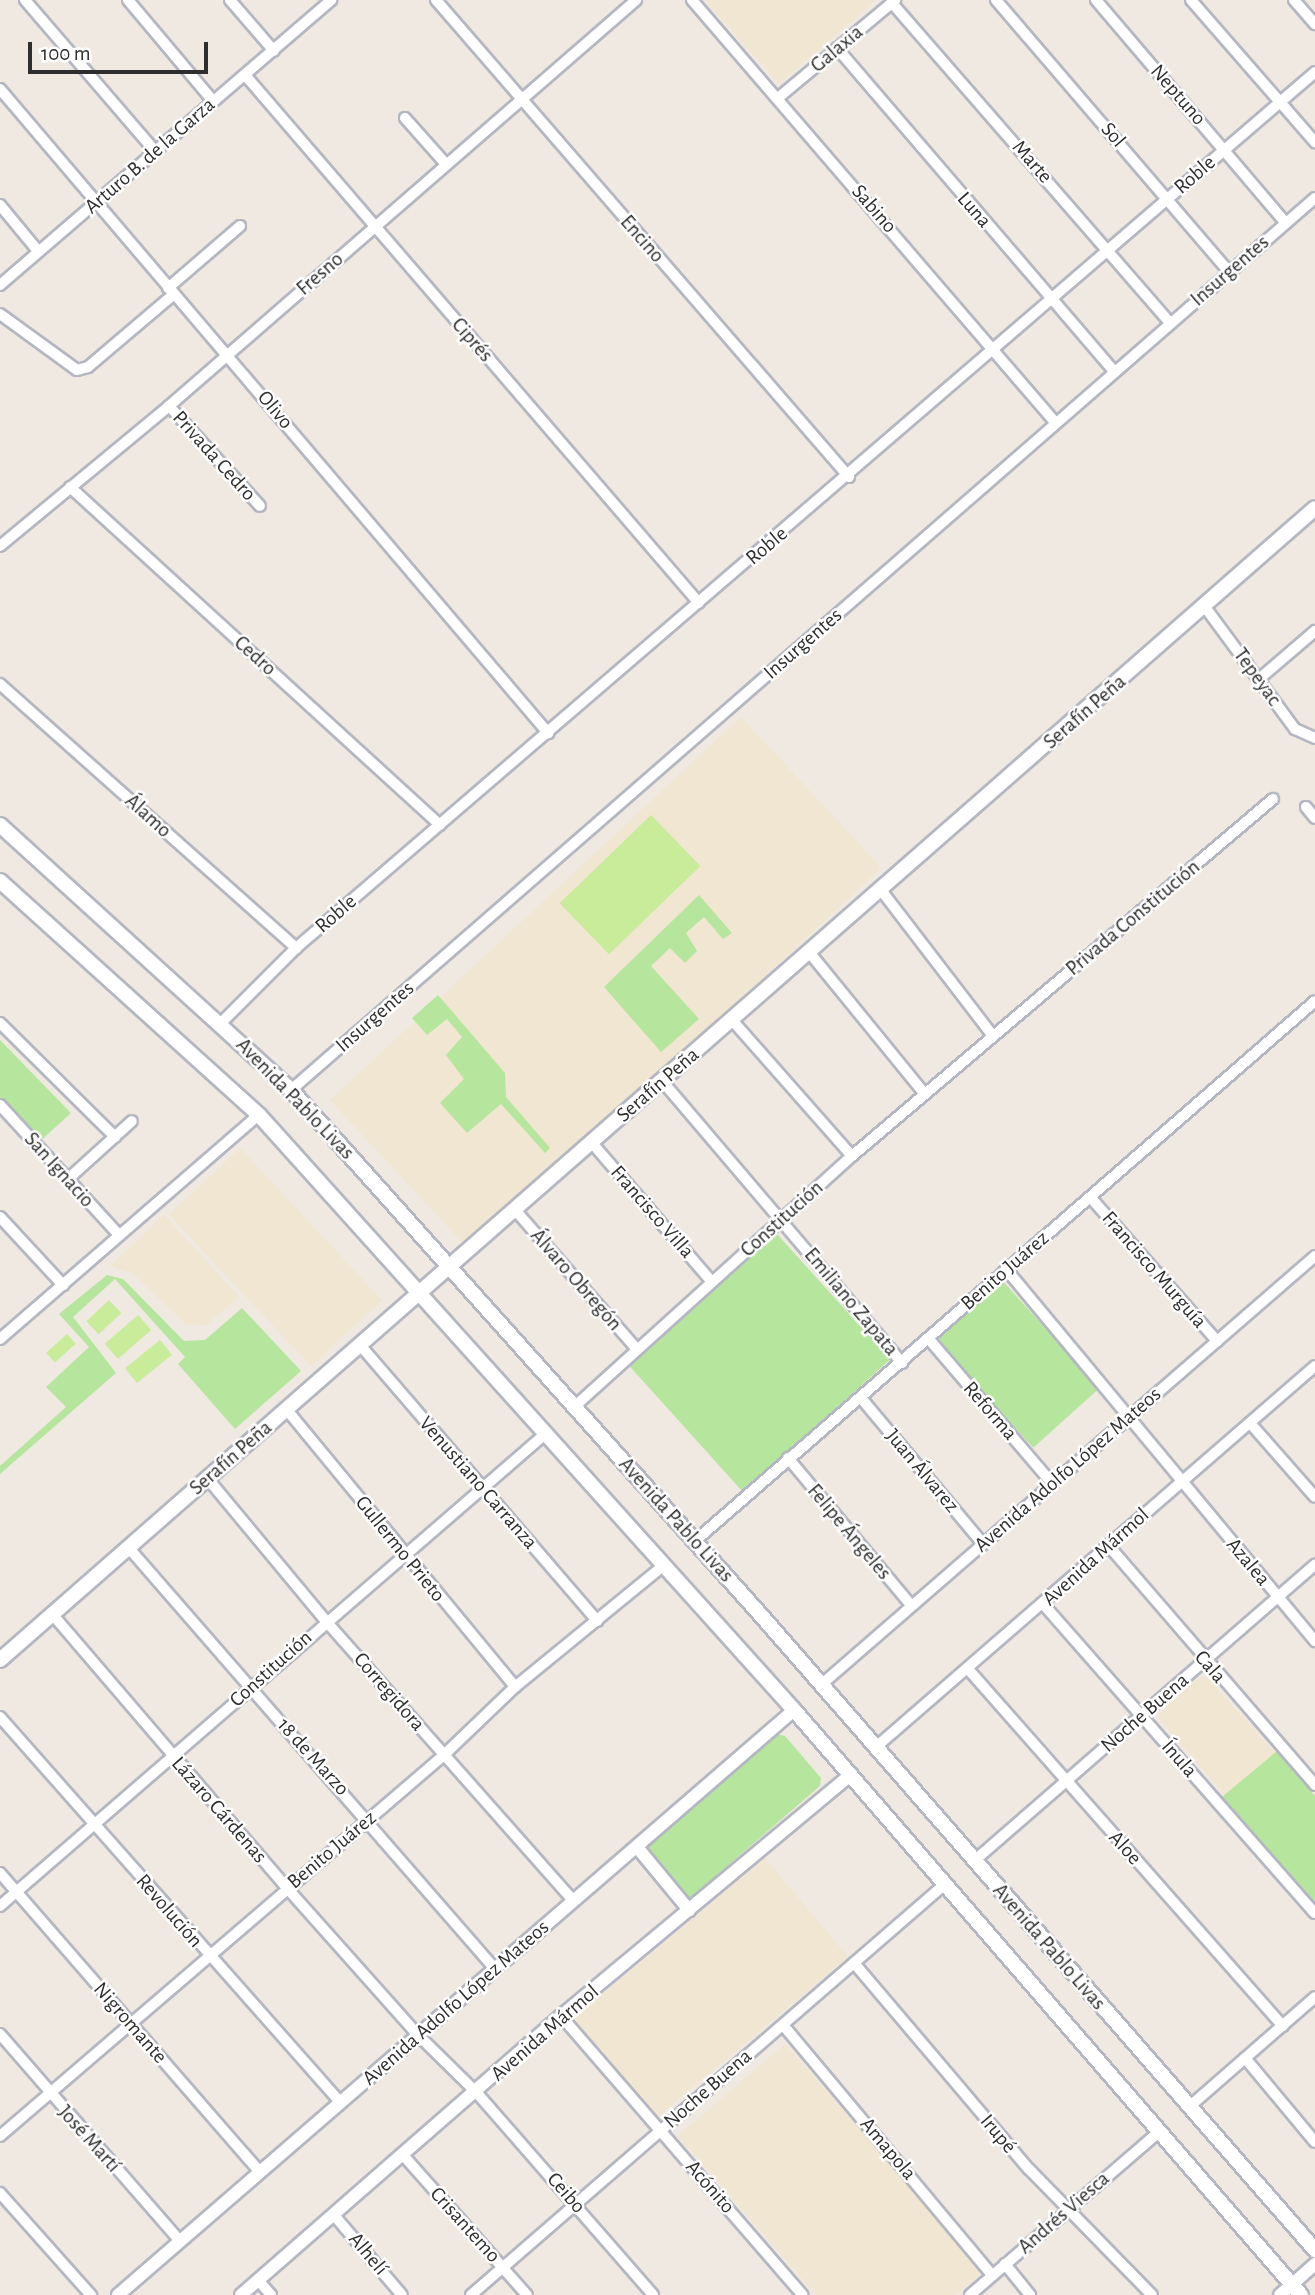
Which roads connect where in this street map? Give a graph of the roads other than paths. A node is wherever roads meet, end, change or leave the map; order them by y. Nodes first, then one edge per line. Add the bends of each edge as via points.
1 (25, 0) edge
2 (128, 0) edge
3 (230, 0) edge
4 (331, 0) edge
5 (436, 0) edge
6 (636, 0) edge
7 (692, 0) edge
8 (996, 0) edge
9 (1096, 0) edge
10 (1191, 0) edge
11 (1294, 0) edge
12 (894, 1) edge
13 (1315, 24) edge
14 (836, 48) junction
15 (274, 51) junction
16 (1315, 72) edge
17 (246, 75) junction
18 (0, 89) edge
19 (521, 97) junction
20 (778, 98) junction
21 (213, 101) junction
22 (1280, 103) junction
23 (405, 118) dead end
24 (1315, 142) edge
25 (1224, 149) junction
26 (155, 151) junction
27 (444, 163) junction
28 (1168, 198) junction
29 (1315, 198) edge
30 (97, 202) junction
31 (0, 205) edge
32 (1286, 223) junction
33 (240, 226) dead end
34 (374, 227) junction
35 (1109, 249) junction
36 (38, 251) junction
37 (1228, 271) junction
38 (0, 285) edge
39 (171, 291) junction
40 (1053, 302) junction
41 (0, 314) edge
42 (1170, 323) junction
43 (996, 351) junction
44 (228, 355) junction
45 (1113, 370) junction
46 (169, 406) junction
47 (1054, 421) junction
48 (849, 477) junction
49 (70, 487) junction
50 (260, 506) dead end
51 (1315, 508) edge
52 (0, 546) edge
53 (699, 603) junction
54 (1205, 607) junction
55 (1315, 631) edge
56 (1259, 679) junction
57 (0, 684) edge
58 (548, 733) junction
59 (1315, 738) edge
60 (1273, 799) dead end
61 (1306, 807) dead end
62 (1315, 818) edge
63 (0, 825) edge
64 (440, 825) junction
65 (0, 881) edge
66 (881, 890) junction
67 (296, 948) junction
68 (809, 953) junction
69 (1315, 1001) edge
70 (732, 1020) junction
71 (0, 1023) edge
72 (221, 1023) junction
73 (993, 1036) junction
74 (663, 1082) junction
75 (291, 1090) junction
76 (925, 1094) junction
77 (0, 1105) edge
78 (259, 1115) junction
79 (132, 1121) dead end
80 (115, 1137) junction
81 (592, 1143) junction
82 (852, 1156) junction
83 (68, 1180) junction
84 (1091, 1198) junction
85 (516, 1211) junction
86 (0, 1217) edge
87 (781, 1221) junction
88 (119, 1235) junction
89 (1315, 1256) edge
90 (450, 1268) junction
91 (1006, 1269) junction
92 (711, 1281) junction
93 (63, 1285) junction
94 (421, 1293) junction
95 (0, 1338) edge
96 (928, 1338) junction
97 (1217, 1341) junction
98 (360, 1345) junction
99 (637, 1349) junction
100 (902, 1363) junction
101 (1315, 1366) edge
102 (861, 1398) junction
103 (574, 1407) junction
104 (287, 1410) junction
105 (1126, 1417) junction
106 (1250, 1423) junction
107 (545, 1434) junction
108 (788, 1458) junction
109 (208, 1479) junction
110 (1052, 1483) junction
111 (1181, 1483) junction
112 (481, 1488) junction
113 (1315, 1497) edge
114 (695, 1541) junction
115 (983, 1544) junction
116 (1108, 1545) junction
117 (128, 1547) junction
118 (403, 1555) junction
119 (664, 1565) junction
120 (1315, 1565) edge
121 (1278, 1598) junction
122 (911, 1605) junction
123 (1044, 1605) junction
124 (53, 1615) junction
125 (325, 1620) junction
126 (597, 1620) junction
127 (1315, 1640) edge
128 (0, 1660) edge
129 (1205, 1661) junction
130 (968, 1669) junction
131 (822, 1684) junction
132 (250, 1687) junction
133 (515, 1687) junction
134 (794, 1710) junction
135 (1141, 1716) junction
136 (0, 1717) edge
137 (876, 1747) junction
138 (444, 1755) junction
139 (171, 1756) junction
140 (851, 1774) junction
141 (1066, 1781) junction
142 (1315, 1785) edge
143 (369, 1820) junction
144 (94, 1825) junction
145 (638, 1847) junction
146 (974, 1861) junction
147 (0, 1873) edge
148 (945, 1884) junction
149 (287, 1888) junction
150 (16, 1892) junction
151 (574, 1901) junction
152 (0, 1906) edge
153 (689, 1910) junction
154 (1315, 1913) edge
155 (209, 1957) junction
156 (854, 1963) junction
157 (495, 1969) junction
158 (1315, 1997) edge
159 (561, 2016) junction
160 (131, 2025) junction
161 (783, 2025) junction
162 (1283, 2026) junction
163 (0, 2034) edge
164 (419, 2036) junction
165 (1245, 2058) junction
166 (477, 2093) junction
167 (49, 2094) junction
168 (341, 2103) junction
169 (1189, 2107) junction
170 (661, 2130) junction
171 (1159, 2132) junction
172 (0, 2136) edge
173 (1315, 2142) edge
174 (403, 2155) junction
175 (260, 2172) junction
176 (0, 2193) edge
177 (577, 2206) junction
178 (1071, 2208) junction
179 (333, 2214) junction
180 (180, 2241) junction
181 (1315, 2250) edge
182 (1005, 2264) junction
183 (1315, 2264) edge
184 (503, 2267) junction
185 (992, 2275) junction
186 (258, 2280) junction
187 (1297, 2290) edge
188 (91, 2295) edge
189 (118, 2295) edge
190 (241, 2295) edge
191 (271, 2295) edge
192 (402, 2295) edge
193 (471, 2295) edge
194 (527, 2295) edge
195 (653, 2295) edge
196 (803, 2295) edge
197 (970, 2295) edge
198 (1030, 2295) edge
199 (1152, 2295) edge
200 (1280, 2295) edge

1 - 26 street
2 - 21 street
3 - 15 street
4 - 15 street, Arturo B. de la Garza
5 - 19 street, Encino
6 - 19 street, Fresno
7 - 20 street, Sabino
8 - 28 street, Sol
9 - 25 street, Neptuno
10 - 22 street
11 - 13 street
12 - 14 street, Galaxia
12 - 35 street, Marte
14 - 20 street, Galaxia
14 - 40 street, Luna
15 - 17 street, Arturo B. de la Garza
16 - 22 street, Roble
17 - 21 street, Arturo B. de la Garza
17 - 34 street, Ciprés
18 - 30 street, Olivo
19 - 27 street, Fresno
19 - 48 street, Encino
20 - 43 street, Sabino
21 - 26 street, Arturo B. de la Garza
22 - 24 street
22 - 25 street, Roble
23 - 27 street
25 - 28 street, Roble
25 - 32 street, Neptuno
26 - 30 street, Arturo B. de la Garza
27 - 34 street, Fresno
28 - 35 street, Roble
28 - 37 street, Sol
29 - 32 street, Insurgentes
30 - 36 street, Arturo B. de la Garza
30 - 39 street, Olivo
31 - 36 street
32 - 37 street, Insurgentes
33 - 39 street
34 - 44 street, Fresno
34 - 53 street, Ciprés
35 - 40 street, Roble
35 - 42 street, Marte
36 - 38 street, Arturo B. de la Garza
37 - 42 street, Insurgentes
39 - 41 street via 88,367 77,370
39 - 44 street, Olivo
40 - 43 street, Roble
40 - 45 street, Luna
42 - 45 street, Insurgentes
43 - 47 street, Sabino
43 - 48 street, Roble
44 - 46 street, Fresno
44 - 58 street, Olivo
45 - 47 street, Insurgentes
46 - 49 street, Fresno
46 - 50 street, Privada Cedro
47 - 75 street, Insurgentes
48 - 53 street, Roble
49 - 52 street, Fresno
49 - 64 street, Cedro
51 - 54 main road, Serafín Peña
53 - 58 street, Roble
54 - 56 street, Tepeyac
54 - 66 main road, Serafín Peña
55 - 56 street
56 - 59 street, Tepeyac via 1295,729
57 - 67 street, Álamo
58 - 64 street, Roble
60 - 73 street, Privada Constitución
61 - 62 street
63 - 72 main road, Avenida Pablo Livas
64 - 67 street, Roble
65 - 78 main road, Avenida Pablo Livas
66 - 68 main road, Serafín Peña
66 - 73 street
67 - 72 street, Roble
68 - 70 main road, Serafín Peña
68 - 76 street
69 - 84 street, Benito Juárez
70 - 74 main road, Serafín Peña
70 - 82 street
71 - 80 street
72 - 75 main road, Avenida Pablo Livas
73 - 76 street, Constitución
74 - 81 main road, Serafín Peña
74 - 87 street, Emiliano Zapata
75 - 90 main road, Avenida Pablo Livas
76 - 82 street, Constitución
77 - 83 street, San Ignacio
78 - 88 street
78 - 94 main road, Avenida Pablo Livas
79 - 80 street
80 - 83 street
81 - 85 main road, Serafín Peña
81 - 92 street, Francisco Villa
82 - 87 street, Constitución
83 - 88 street, San Ignacio
84 - 91 street, Benito Juárez
84 - 97 street, Francisco Murguía
85 - 90 main road, Serafín Peña
85 - 99 street, Álvaro Obregón
86 - 93 street
87 - 92 street, Constitución
87 - 100 street, Emiliano Zapata
88 - 93 street
89 - 97 street, Avenida Adolfo López Mateos
90 - 94 main road, Serafín Peña
90 - 103 main road, Avenida Pablo Livas
91 - 96 street, Benito Juárez
91 - 105 street, Azalea
92 - 99 street, Constitución
93 - 95 street
94 - 98 main road, Serafín Peña
94 - 107 main road, Avenida Pablo Livas
96 - 100 street, Benito Juárez
96 - 110 street, Reforma
97 - 105 street, Avenida Adolfo López Mateos
98 - 104 main road, Serafín Peña
98 - 112 street, Venustiano Carranza
99 - 103 street, Constitución
100 - 102 street, Benito Juárez
101 - 106 street, Avenida Mármol
102 - 108 street, Benito Juárez
102 - 115 street, Juan Álvarez
103 - 114 main road, Avenida Pablo Livas
104 - 109 main road, Serafín Peña
104 - 118 street, Gullermo Prieto
105 - 110 street, Avenida Adolfo López Mateos
105 - 111 street, Azalea
106 - 111 street, Avenida Mármol
106 - 113 street
107 - 112 street, Constitución
107 - 119 main road, Avenida Pablo Livas
108 - 114 street, Benito Juárez
108 - 122 street, Felipe Ángeles
109 - 117 main road, Serafín Peña
109 - 125 street, Corregidora
110 - 115 street, Avenida Adolfo López Mateos
111 - 116 street, Avenida Mármol
111 - 121 street, Azalea
112 - 118 street, Constitución
112 - 126 street, Venustiano Carranza
114 - 131 main road, Avenida Pablo Livas
115 - 122 street, Avenida Adolfo López Mateos
116 - 123 street, Avenida Mármol
116 - 129 street, Cala
117 - 124 main road, Serafín Peña
117 - 132 street, 18 de Marzo
118 - 125 street, Constitución
118 - 133 street, Gullermo Prieto
119 - 126 street, Benito Juárez
119 - 134 main road, Avenida Pablo Livas
120 - 121 street, Noche Buena
121 - 127 street, Azalea
121 - 129 street, Noche Buena
122 - 131 street, Avenida Adolfo López Mateos
123 - 130 street, Avenida Mármol
123 - 135 street, Ínula
124 - 128 main road, Serafín Peña
124 - 139 street, Lázaro Cárdenas
125 - 132 street, Constitución
125 - 138 street, Corregidora
126 - 133 street, Benito Juárez
129 - 135 street, Noche Buena
129 - 142 street, Cala
130 - 137 street, Avenida Mármol
130 - 141 street, Aloe
131 - 137 main road, Avenida Pablo Livas
132 - 139 street, Constitución
132 - 143 street, 18 de Marzo
133 - 138 street, Benito Juárez
134 - 140 main road, Avenida Pablo Livas
134 - 145 street, Avenida Adolfo López Mateos
135 - 141 street, Noche Buena
135 - 154 street, Ínula
136 - 144 street, Revolución
137 - 146 main road, Avenida Pablo Livas
138 - 143 street, Benito Juárez
138 - 151 street, Corregidora
139 - 144 street, Constitución
139 - 149 street, Lázaro Cárdenas
140 - 148 main road, Avenida Pablo Livas
140 - 153 street, Avenida Mármol
141 - 146 street, Noche Buena
141 - 162 street, Aloe
143 - 149 street, Benito Juárez
143 - 157 street, 18 de Marzo
144 - 150 street, Constitución
144 - 155 street, Revolución
145 - 151 street, Avenida Adolfo López Mateos
145 - 153 street
146 - 169 main road, Avenida Pablo Livas
147 - 150 street, Nigromante
148 - 156 street, Noche Buena
148 - 171 main road, Avenida Pablo Livas
149 - 155 street, Benito Juárez
149 - 164 street, Lázaro Cárdenas
150 - 152 street, Constitución
150 - 160 street, Nigromante
151 - 157 street, Avenida Adolfo López Mateos
153 - 159 street, Avenida Mármol
155 - 160 street, Benito Juárez
155 - 168 street, Revolución
156 - 161 street, Noche Buena
156 - 178 street, Irupé via 1028,2169
157 - 164 street, Avenida Adolfo López Mateos
158 - 162 street
159 - 166 street, Avenida Mármol
159 - 170 street, Acónito
160 - 167 street, Benito Juárez
160 - 175 street, Nigromante
161 - 170 street, Noche Buena
161 - 185 street, Amapola
162 - 165 street
163 - 167 street, José Martí
164 - 166 street, Lázaro Cárdenas
164 - 168 street, Avenida Adolfo López Mateos
165 - 169 street
165 - 173 street
166 - 174 street, Avenida Mármol
166 - 177 street, Ceibo
167 - 172 street, Benito Juárez
167 - 180 street, José Martí
168 - 175 street, Avenida Adolfo López Mateos
169 - 181 main road, Avenida Pablo Livas
170 - 177 street, Noche Buena
170 - 196 street, Acónito
171 - 178 street, Andrés Viesca
171 - 187 main road, Avenida Pablo Livas
174 - 179 street, Avenida Mármol
174 - 184 street, Crisantemo
175 - 180 street, Avenida Adolfo López Mateos
176 - 188 street
177 - 184 street, Noche Buena
177 - 195 street, Ceibo
178 - 182 street, Andrés Viesca
178 - 199 street, Irupé
179 - 186 street, Avenida Mármol
179 - 192 street, Alhelí
180 - 189 street, Avenida Adolfo López Mateos
182 - 185 street, Andrés Viesca
182 - 198 street
183 - 187 street
184 - 193 street, Noche Buena
184 - 194 street, Crisantemo
185 - 197 street, Andrés Viesca
186 - 190 street, Avenida Mármol
186 - 191 street
187 - 200 street

